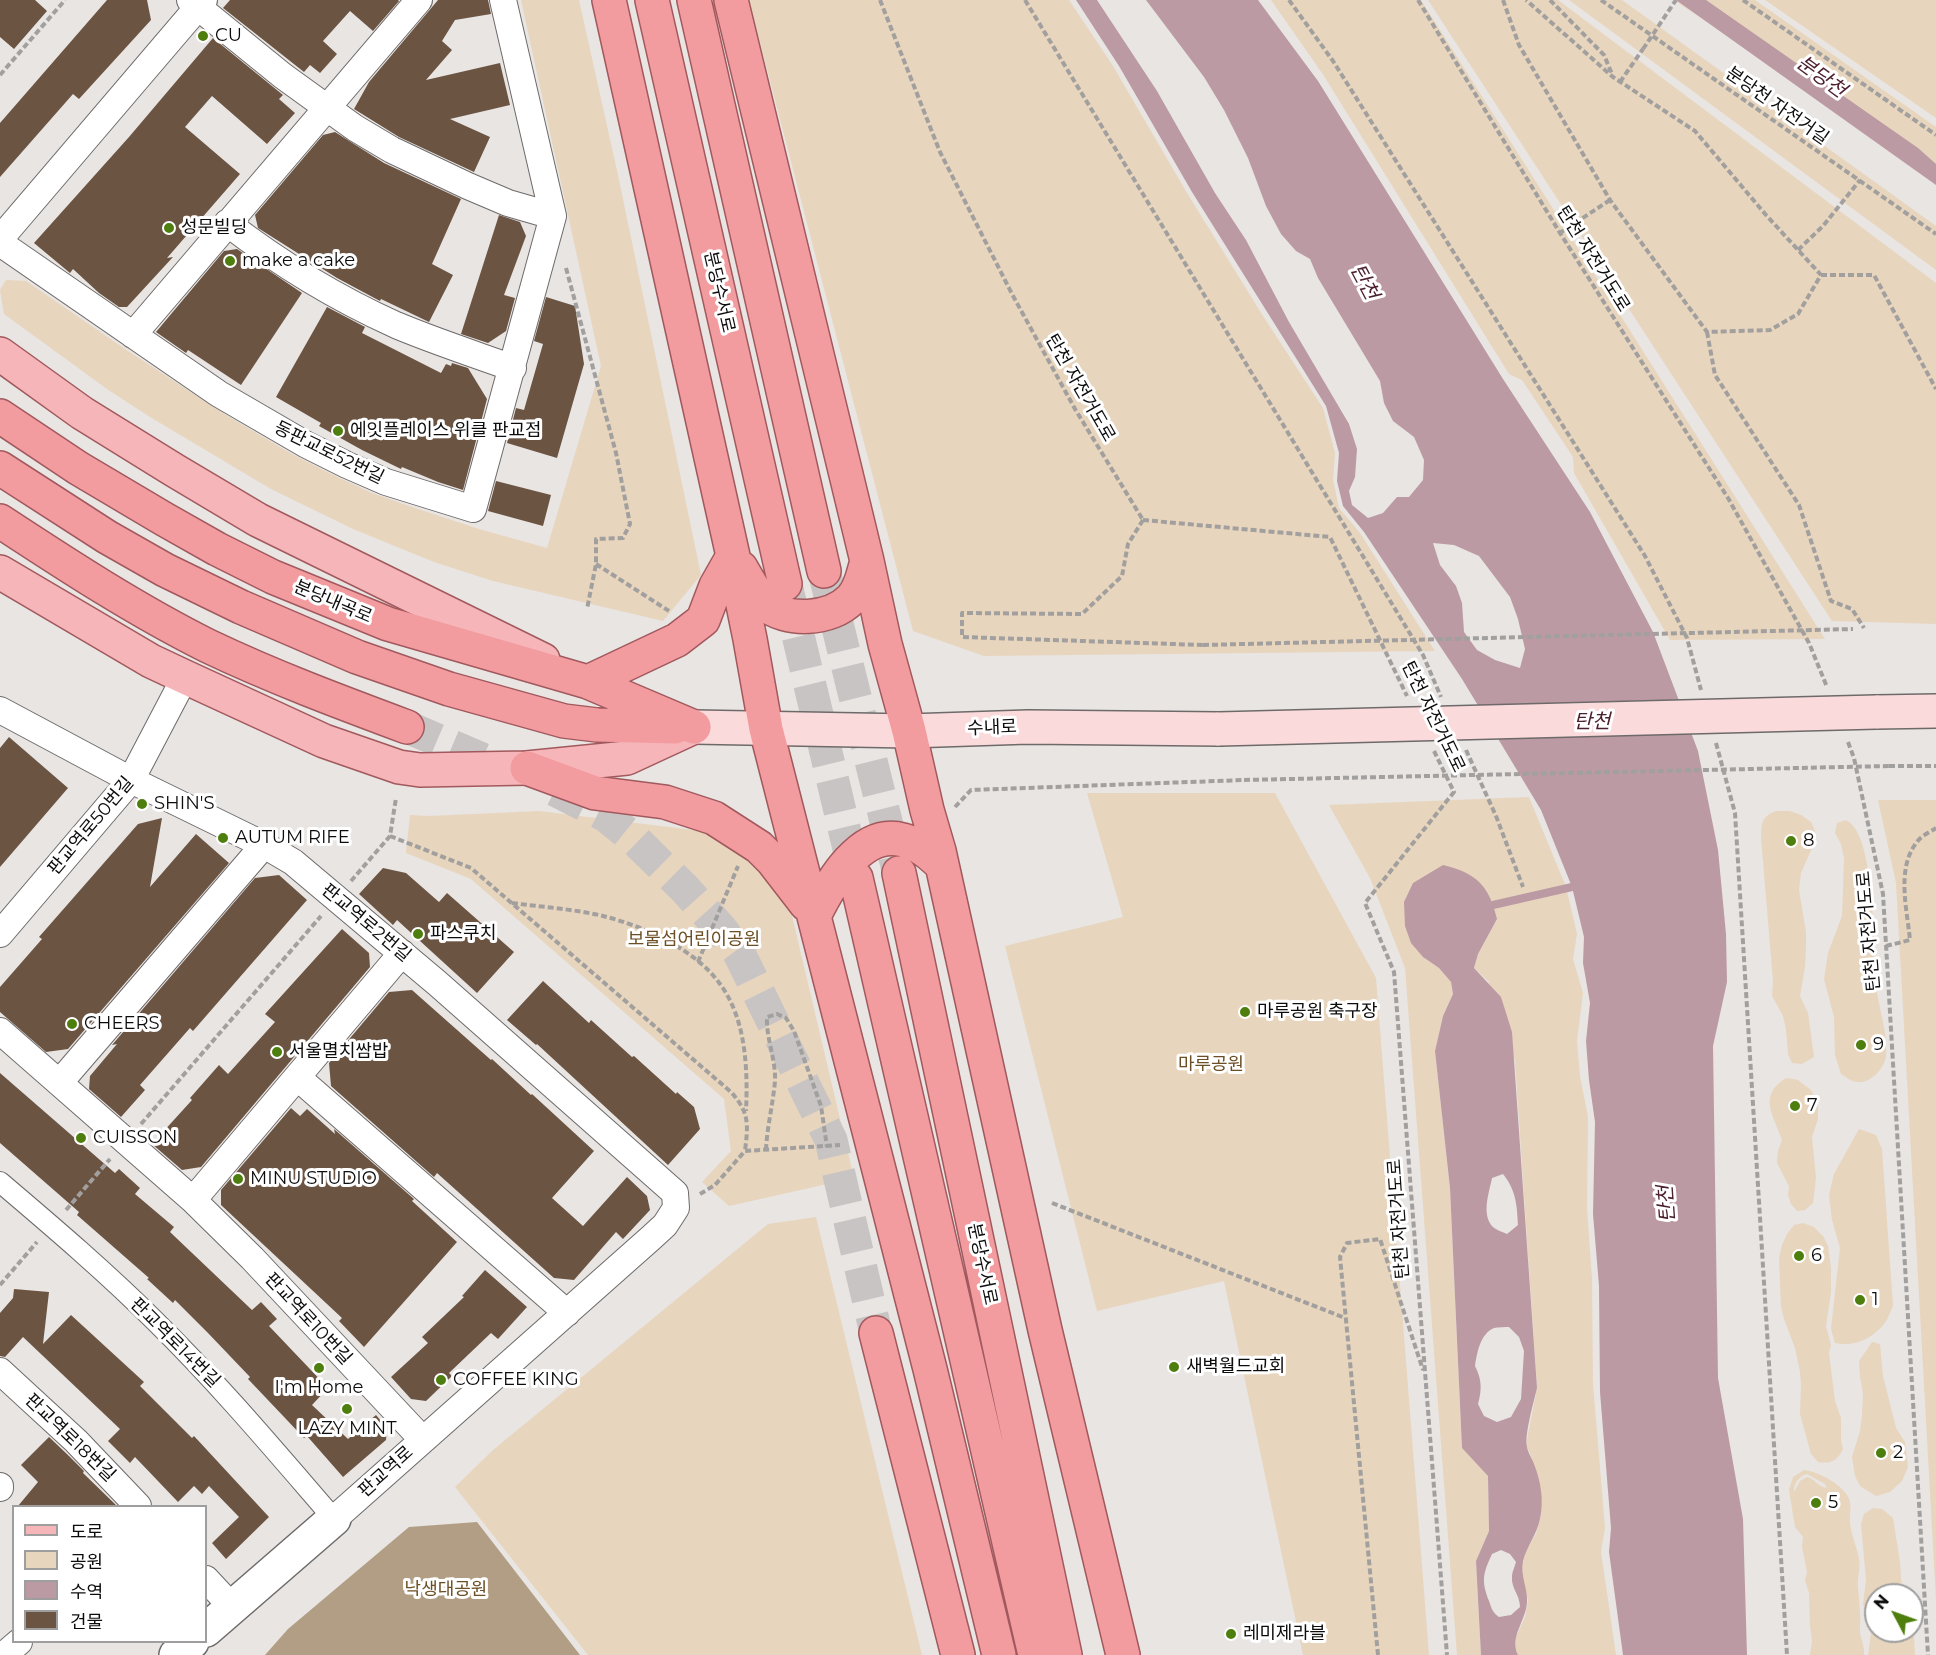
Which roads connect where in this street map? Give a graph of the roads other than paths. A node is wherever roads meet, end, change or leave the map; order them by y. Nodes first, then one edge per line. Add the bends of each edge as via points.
1 (419, 0) edge
2 (503, 0) edge
3 (609, 0) edge
4 (652, 0) edge
5 (694, 0) edge
6 (731, 0) edge
7 (198, 2) edge
8 (325, 109) junction
9 (553, 216) junction
10 (227, 223) junction
11 (0, 241) edge
12 (133, 335) junction
13 (0, 354) edge
14 (513, 368) junction
15 (0, 416) edge
16 (0, 468) edge
17 (0, 521) edge
18 (733, 556) junction
19 (867, 561) junction
20 (824, 571) tunnel mouth
21 (0, 572) edge
22 (786, 584) tunnel mouth
23 (185, 677) junction
24 (588, 682) junction
25 (0, 710) edge
26 (1936, 711) edge
27 (407, 727) tunnel mouth
28 (694, 727) junction
29 (766, 729) junction
30 (909, 731) junction
31 (527, 768) junction
32 (131, 780) junction
33 (264, 845) junction
34 (942, 865) junction
35 (899, 873) tunnel mouth
36 (856, 878) tunnel mouth
37 (814, 914) junction
38 (0, 933) edge
39 (402, 953) junction
40 (0, 1032) edge
41 (297, 1077) junction
42 (60, 1082) junction
43 (0, 1182) edge
44 (193, 1200) junction
45 (676, 1208) joint
46 (567, 1313) junction
47 (876, 1334) tunnel mouth
48 (0, 1371) edge
49 (422, 1439) junction
50 (137, 1505) edge
51 (333, 1519) junction
52 (207, 1580) edge
53 (232, 1608) junction
54 (207, 1629) edge
55 (190, 1643) edge
56 (176, 1655) edge
57 (958, 1655) edge
58 (999, 1655) edge
59 (1035, 1655) edge
60 (1065, 1655) edge
61 (1123, 1655) edge

1 - 8 street
2 - 9 street, 동판교로52번길
3 - 18 highway
4 - 22 highway, 분당수서로
5 - 20 highway
6 - 19 highway
7 - 8 street, 동판교로52번길 via 246,48
7 - 11 street, 동판교로52번길
8 - 9 street, 동판교로52번길 via 429,169 508,203
8 - 10 street
9 - 14 street, 동판교로52번길
10 - 12 street
10 - 14 street via 268,254 340,297 404,328
11 - 12 street, 동판교로52번길
12 - 14 street, 동판교로52번길 via 219,394 305,444 386,482 474,508
13 - 24 main road via 82,413 258,520
15 - 24 highway, 분당내곡로 via 154,513 273,577 388,624
16 - 28 highway, 분당내곡로 via 165,570 357,657 459,692 564,721
17 - 27 highway via 130,603 209,646
18 - 19 highway via 764,603 784,614 804,617 842,607 861,583
18 - 24 highway via 703,620 677,640
18 - 29 highway
19 - 30 highway
21 - 23 main road
23 - 31 main road via 324,741 399,767
23 - 32 street, 판교역로50번길
24 - 28 highway, 분당내곡로
25 - 32 street, 판교역로2번길
26 - 30 main road, 수내로, bridge via 1219,729 1028,727
28 - 29 main road, 분당내곡로
28 - 31 main road via 627,758
29 - 30 main road, 수내로
29 - 37 highway
30 - 34 highway
31 - 37 highway via 595,793 665,802 714,818 759,847
32 - 33 street, 판교역로2번길
32 - 38 street, 판교역로50번길
33 - 39 street, 판교역로2번길 via 293,861
33 - 42 street
34 - 37 highway via 924,849 900,839 874,842 841,869
34 - 61 highway via 1045,1330
35 - 60 highway, 분당수서로
36 - 59 highway, 분당수서로
37 - 58 highway
39 - 41 street
39 - 45 street, 판교역로2번길 via 675,1193
40 - 42 street, 판교역로10번길
41 - 44 street
41 - 46 street
42 - 44 street, 판교역로10번길
43 - 51 street, 판교역로14번길 via 156,1322 232,1401
44 - 49 street, 판교역로10번길
45 - 46 street, 판교역로 via 658,1231
46 - 49 street, 판교역로
47 - 57 highway
48 - 50 street, 판교역로18번길 via 76,1441
49 - 51 street, 판교역로
51 - 53 street, 판교역로
52 - 53 street
53 - 54 street, 판교역로
55 - 56 street

